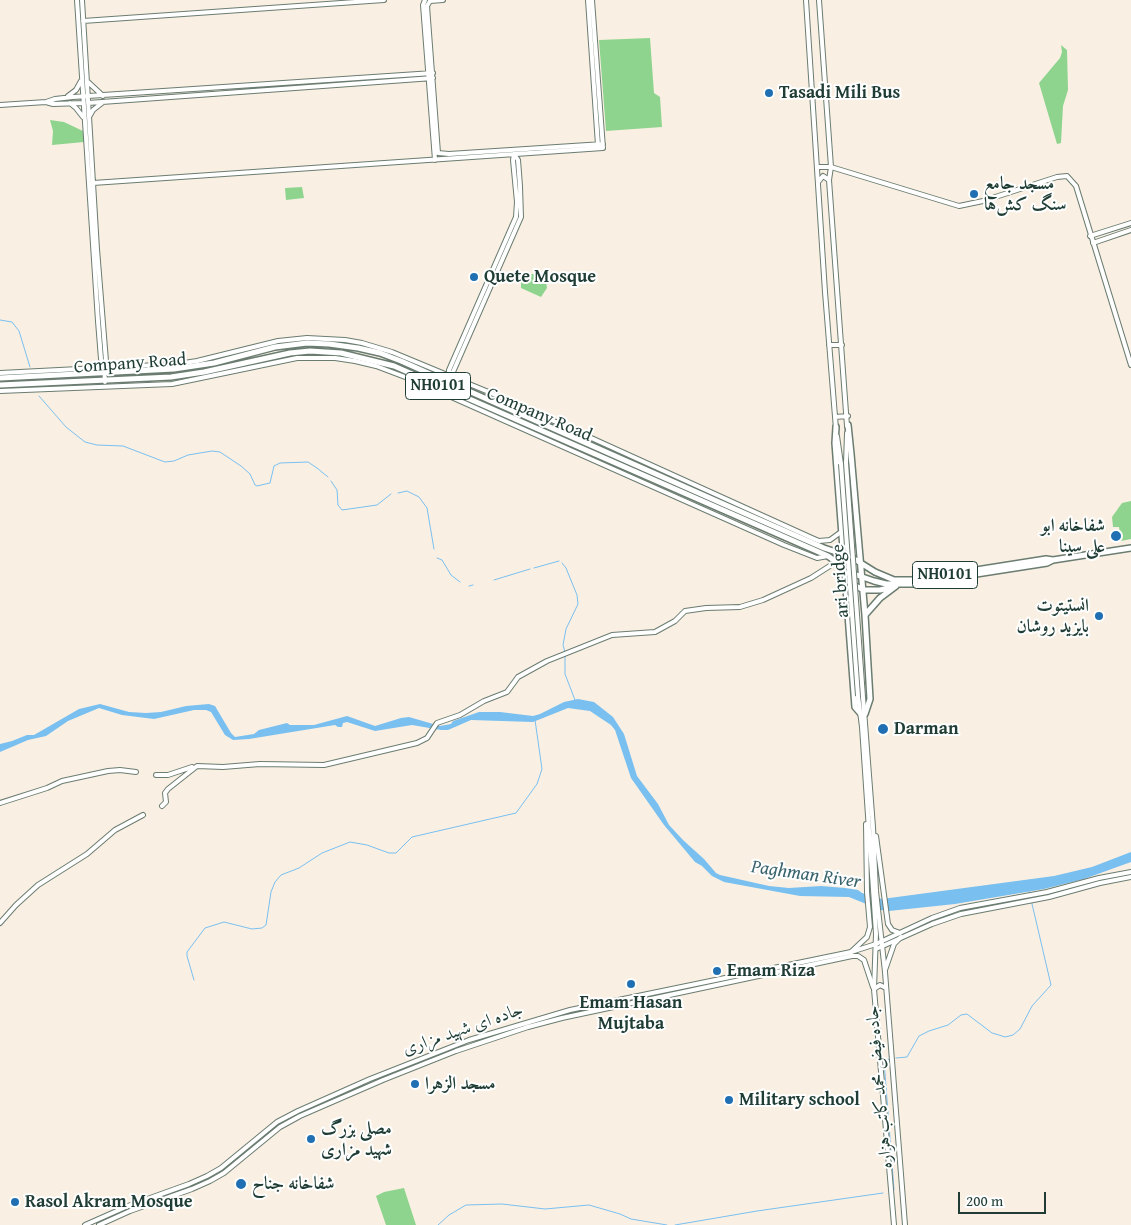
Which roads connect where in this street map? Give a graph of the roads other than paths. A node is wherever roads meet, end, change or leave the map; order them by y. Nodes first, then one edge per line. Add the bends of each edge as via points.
1 (77, 0) edge
2 (82, 0) edge
3 (384, 0) edge
4 (425, 0) edge
5 (443, 0) edge
6 (588, 0) edge
7 (592, 0) edge
8 (806, 0) edge
9 (819, 0) edge
10 (83, 21) junction
11 (430, 76) junction
12 (82, 79) junction
13 (87, 81) junction
14 (245, 88) junction
15 (85, 96) junction
16 (103, 96) junction
17 (66, 98) junction
18 (46, 102) junction
19 (104, 102) junction
20 (86, 103) junction
21 (70, 104) junction
22 (0, 105) edge
23 (89, 117) junction
24 (84, 119) junction
25 (600, 145) junction
26 (550, 149) junction
27 (488, 154) junction
28 (514, 154) junction
29 (435, 160) junction
30 (817, 167) junction
31 (831, 167) junction
32 (829, 180) junction
33 (818, 181) junction
34 (93, 183) junction
35 (93, 224) junction
36 (1131, 224) edge
37 (1131, 230) edge
38 (1090, 236) junction
39 (1092, 243) junction
40 (829, 345) junction
41 (842, 345) junction
42 (1131, 365) edge
43 (104, 369) junction
44 (0, 373) edge
45 (0, 378) edge
46 (448, 379) junction
47 (105, 380) junction
48 (0, 385) edge
49 (106, 387) junction
50 (0, 391) edge
51 (443, 391) junction
52 (848, 416) junction
53 (834, 417) junction
54 (848, 425) junction
55 (836, 427) junction
56 (844, 464) junction
57 (842, 532) junction
58 (1131, 548) edge
59 (843, 554) junction
60 (1053, 560) junction
61 (836, 562) junction
62 (860, 562) junction
63 (844, 569) junction
64 (860, 577) junction
65 (844, 580) junction
66 (898, 586) junction
67 (862, 590) junction
68 (865, 615) junction
69 (863, 714) junction
70 (194, 766) junction
71 (136, 772) dead end
72 (156, 775) dead end
73 (868, 783) junction
74 (0, 803) edge
75 (162, 806) dead end
76 (867, 812) junction
77 (142, 815) dead end
78 (874, 827) junction
79 (1131, 872) edge
80 (1131, 877) edge
81 (874, 892) junction
82 (874, 912) junction
83 (0, 923) edge
84 (888, 924) junction
85 (881, 934) junction
86 (900, 935) junction
87 (882, 944) junction
88 (876, 946) junction
89 (851, 952) junction
90 (885, 972) junction
91 (886, 988) junction
92 (874, 989) junction
93 (156, 1199) junction
94 (85, 1225) edge
95 (99, 1225) edge
96 (894, 1225) edge
97 (905, 1225) edge

1 - 12 street
2 - 10 street
3 - 10 street
4 - 11 street
5 - 11 street via 427,4
6 - 25 street
7 - 25 street
8 - 30 street
9 - 31 street
10 - 13 street
11 - 14 street
11 - 27 street via 438,153
11 - 29 street
12 - 15 street
12 - 17 street
13 - 15 street
13 - 16 street
14 - 16 street
14 - 19 street
15 - 16 street
15 - 17 street
15 - 20 street
17 - 18 street
18 - 21 street
18 - 22 street
19 - 20 street
19 - 23 street
20 - 21 street
20 - 23 street
20 - 24 street
21 - 24 street
23 - 34 street
24 - 35 street
25 - 26 street
26 - 27 street
26 - 28 street
27 - 28 street
27 - 29 street
28 - 46 street via 516,216
29 - 34 street
30 - 31 street
30 - 33 street
31 - 32 street
31 - 38 street via 959,206 1067,176 1076,186
32 - 33 street via 823,176
32 - 41 street
33 - 40 street
34 - 35 street
35 - 43 street via 106,361
36 - 38 street
37 - 39 street
38 - 39 street
39 - 42 street
40 - 41 street
40 - 53 street
41 - 52 street
43 - 44 street
43 - 45 highway, Company Road / NH0101
43 - 46 highway, Company Road / NH0101 via 194,367 307,341 345,343
43 - 47 street
46 - 51 street
46 - 57 street via 503,398 819,541 830,540
46 - 59 highway, Company Road / NH0101 via 728,506
47 - 48 highway, Company Road / NH0101
47 - 49 street
47 - 51 highway, Company Road / NH0101 via 191,375 275,355 310,351 342,353 394,366
49 - 50 street
49 - 51 street via 172,384 283,360 312,357 376,366
51 - 61 highway, Company Road / NH0101
52 - 53 street
52 - 54 street
53 - 55 street
54 - 56 street
54 - 62 highway
55 - 56 street
55 - 57 highway
56 - 69 street, ari bridge, bridge
56 - 69 street, bridge via 858,696
57 - 59 highway
58 - 60 highway, NH0101
59 - 62 highway, NH0101
59 - 63 highway
60 - 62 highway, NH0101 via 899,581 884,577
60 - 66 highway, NH0101
61 - 63 highway, Company Road / NH0101
61 - 70 street via 811,578 763,600 740,606 685,611 655,632 612,635 565,654 525,672 507,692 440,721 427,738 409,746 324,766
62 - 64 highway
63 - 64 highway, NH0101
63 - 65 highway
64 - 66 highway, NH0101
64 - 67 highway
65 - 67 highway
65 - 69 highway via 855,707
66 - 67 highway, NH0101
66 - 68 highway via 880,598
67 - 68 highway
68 - 69 highway via 870,692 869,705
69 - 73 street
70 - 72 street
70 - 75 street via 168,789
71 - 74 street via 108,771 62,781
73 - 76 street
73 - 78 street
76 - 81 street
76 - 82 street via 867,892
77 - 83 street via 115,830 87,854 38,885
78 - 81 street
78 - 84 street
79 - 86 street via 960,908
80 - 86 street via 961,914
81 - 82 street
82 - 85 street, جاده فیض محمد کاتب هزاره
82 - 88 street
82 - 89 street via 870,933
84 - 85 street
84 - 86 street
85 - 87 street, جاده فیض محمد کاتب هزاره
86 - 87 street, جاده ای شهید مزاری
86 - 90 street
87 - 88 street, جاده ای شهید مزاری
87 - 90 street, جاده فیض محمد کاتب هزاره
88 - 89 street, جاده ای شهید مزاری
88 - 92 street
89 - 93 street, جاده ای شهید مزاری via 570,1010 468,1040 298,1111 277,1122 214,1172
90 - 91 street, جاده فیض محمد کاتب هزاره
91 - 92 street via 880,985
91 - 97 street, جاده فیض محمد کاتب هزاره
92 - 93 street, جاده ای شهید مزاری via 867,964 858,956 852,956 538,1024 456,1051 300,1116 280,1127 217,1177 192,1189
92 - 96 street
93 - 94 street, جاده ای شهید مزاری via 128,1206
93 - 95 street, جاده ای شهید مزاری

